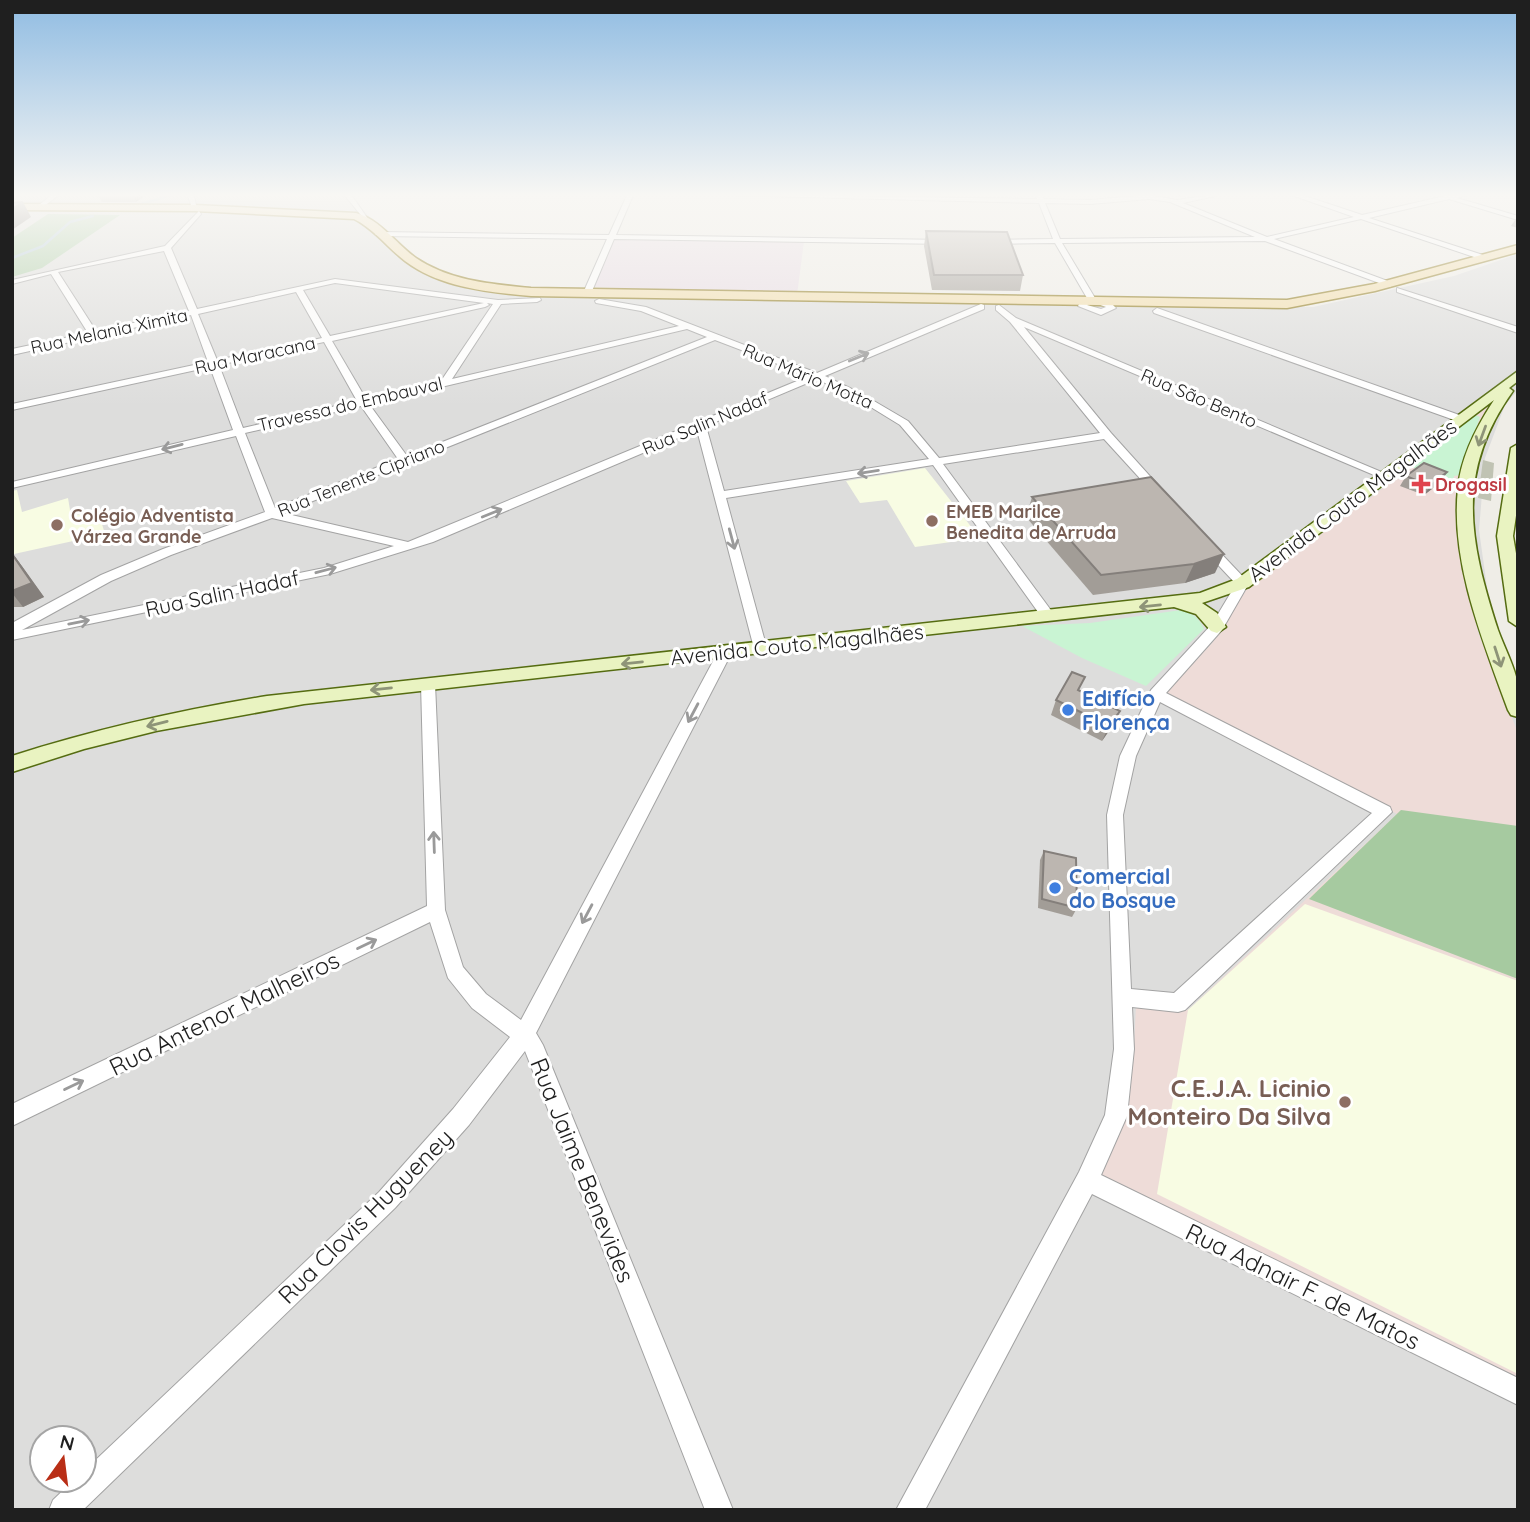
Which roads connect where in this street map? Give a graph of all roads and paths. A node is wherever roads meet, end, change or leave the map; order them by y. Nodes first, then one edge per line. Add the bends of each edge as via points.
1 (88, 264) edge
2 (174, 264) edge
3 (418, 264) edge
4 (600, 264) edge
5 (1071, 264) edge
6 (1333, 264) edge
7 (1465, 264) edge
8 (1486, 264) edge
9 (53, 271) junction
10 (402, 271) dead end
11 (12, 282) edge
12 (1395, 287) junction
13 (298, 288) junction
14 (588, 292) junction
15 (537, 300) junction
16 (1092, 300) junction
17 (599, 301) junction
18 (498, 302) junction
19 (642, 304) junction
20 (981, 307) junction
21 (999, 308) junction
22 (1157, 311) junction
23 (195, 312) junction
24 (1101, 312) junction
25 (1013, 320) junction
26 (689, 326) junction
27 (1518, 330) edge
28 (93, 335) junction
29 (714, 337) junction
30 (329, 339) junction
31 (12, 352) edge
32 (212, 364) junction
33 (815, 375) junction
34 (1518, 377) edge
35 (444, 382) junction
36 (363, 402) junction
37 (12, 407) edge
38 (1461, 419) junction
39 (701, 426) junction
40 (238, 431) junction
41 (1107, 435) junction
42 (1518, 448) edge
43 (404, 460) junction
44 (936, 461) junction
45 (1385, 476) junction
46 (12, 485) edge
47 (720, 495) junction
48 (1171, 505) edge
49 (271, 514) junction
50 (1198, 535) edge
51 (429, 540) joint
52 (409, 546) junction
53 (1243, 583) junction
54 (1178, 603) junction
55 (1048, 616) junction
56 (1518, 621) edge
57 (1217, 627) junction
58 (12, 629) edge
59 (12, 636) edge
60 (760, 649) junction
61 (725, 652) junction
62 (428, 684) junction
63 (1156, 694) junction
64 (1518, 710) edge
65 (12, 764) edge
66 (436, 910) junction
67 (1122, 997) junction
68 (524, 1035) junction
69 (12, 1115) edge
70 (1087, 1180) junction
71 (1518, 1392) edge
72 (63, 1510) edge
73 (719, 1510) edge
74 (910, 1510) edge

1 - 9 street
2 - 23 street
3 - 14 main road via 481,287
4 - 14 street
5 - 16 street
6 - 12 street
7 - 12 main road
8 - 12 main road
9 - 11 street
9 - 28 street
10 - 15 main road via 461,292
12 - 16 main road via 1287,304
12 - 22 main road via 1332,307
12 - 27 street
13 - 18 street, Rua Melania Ximita via 335,281
13 - 23 street, Rua Melania Ximita
13 - 30 street
14 - 16 main road
14 - 17 main road via 588,299
15 - 17 main road
15 - 18 street, Rua Melania Ximita
16 - 24 street via 1082,306
17 - 19 main road
18 - 30 street, Rua Maracana
18 - 35 street
19 - 20 main road
19 - 26 street, Rua Mário Motta
20 - 21 main road
33 -> 20 street, Rua Salin Nadaf
21 - 24 main road
21 - 25 street
22 - 24 main road
22 - 38 street
23 - 28 street, Rua Melania Ximita
23 - 32 street
25 - 41 street
25 - 45 street, Rua São Bento
26 - 29 street, Rua Mário Motta
26 - 35 street, Travessa do Embauval
28 - 31 street, Rua Melania Ximita
29 - 33 street, Rua Mário Motta
29 - 43 street, Rua Tenente Cipriano
30 - 32 street, Rua Maracana
30 - 36 street
32 - 37 street, Rua Maracana
32 - 40 street
33 - 39 street, Rua Salin Nadaf
33 - 44 street, Rua Mário Motta via 904,423
34 - 38 main road, Avenida Couto Magalhães
34 -> 64 main road via 1487,422 1465,486 1476,577
35 - 36 street, Travessa do Embauval
36 - 40 street, Travessa do Embauval
36 - 43 street
38 - 45 main road, Avenida Couto Magalhães
39 - 47 street
51 -> 39 street, Rua Salin Nadaf
40 -> 46 street, Travessa do Embauval
40 - 49 street
41 - 44 street
41 - 48 street
42 - 56 main road via 1505,536
43 - 49 street, Rua Tenente Cipriano
44 -> 47 street
44 - 55 street, Rua Mário Motta
45 - 53 main road, Avenida Couto Magalhães
47 -> 60 street
49 - 52 street
49 - 58 street, Rua Tenente Cipriano via 106,578
50 - 53 street
51 - 52 street, Rua Salin Hadaf
59 -> 52 street, Rua Salin Hadaf via 314,573
53 - 54 main road, Avenida Couto Magalhães
53 - 57 street
54 -> 55 main road, Avenida Couto Magalhães
54 - 57 main road via 1206,612
55 - 60 main road, Avenida Couto Magalhães
57 - 63 street
60 - 61 main road, Avenida Couto Magalhães
61 -> 62 main road, Avenida Couto Magalhães
61 -> 68 street, Rua Clovis Hugueney
62 -> 65 main road, Avenida Couto Magalhães via 222,709
66 -> 62 street, Rua Jaime Benevides
63 - 67 street via 1128,756 1115,816
63 - 67 street via 1384,813 1178,1003
66 - 68 street, Rua Jaime Benevides via 455,972 479,1001
69 -> 66 street, Rua Antenor Malheiros
67 - 70 street via 1124,1049 1116,1116
68 - 72 street, Rua Clovis Hugueney via 461,1117 387,1200
68 - 73 street, Rua Jaime Benevides via 533,1045
70 - 71 street, Rua Adnair F. de Matos
70 - 74 street

